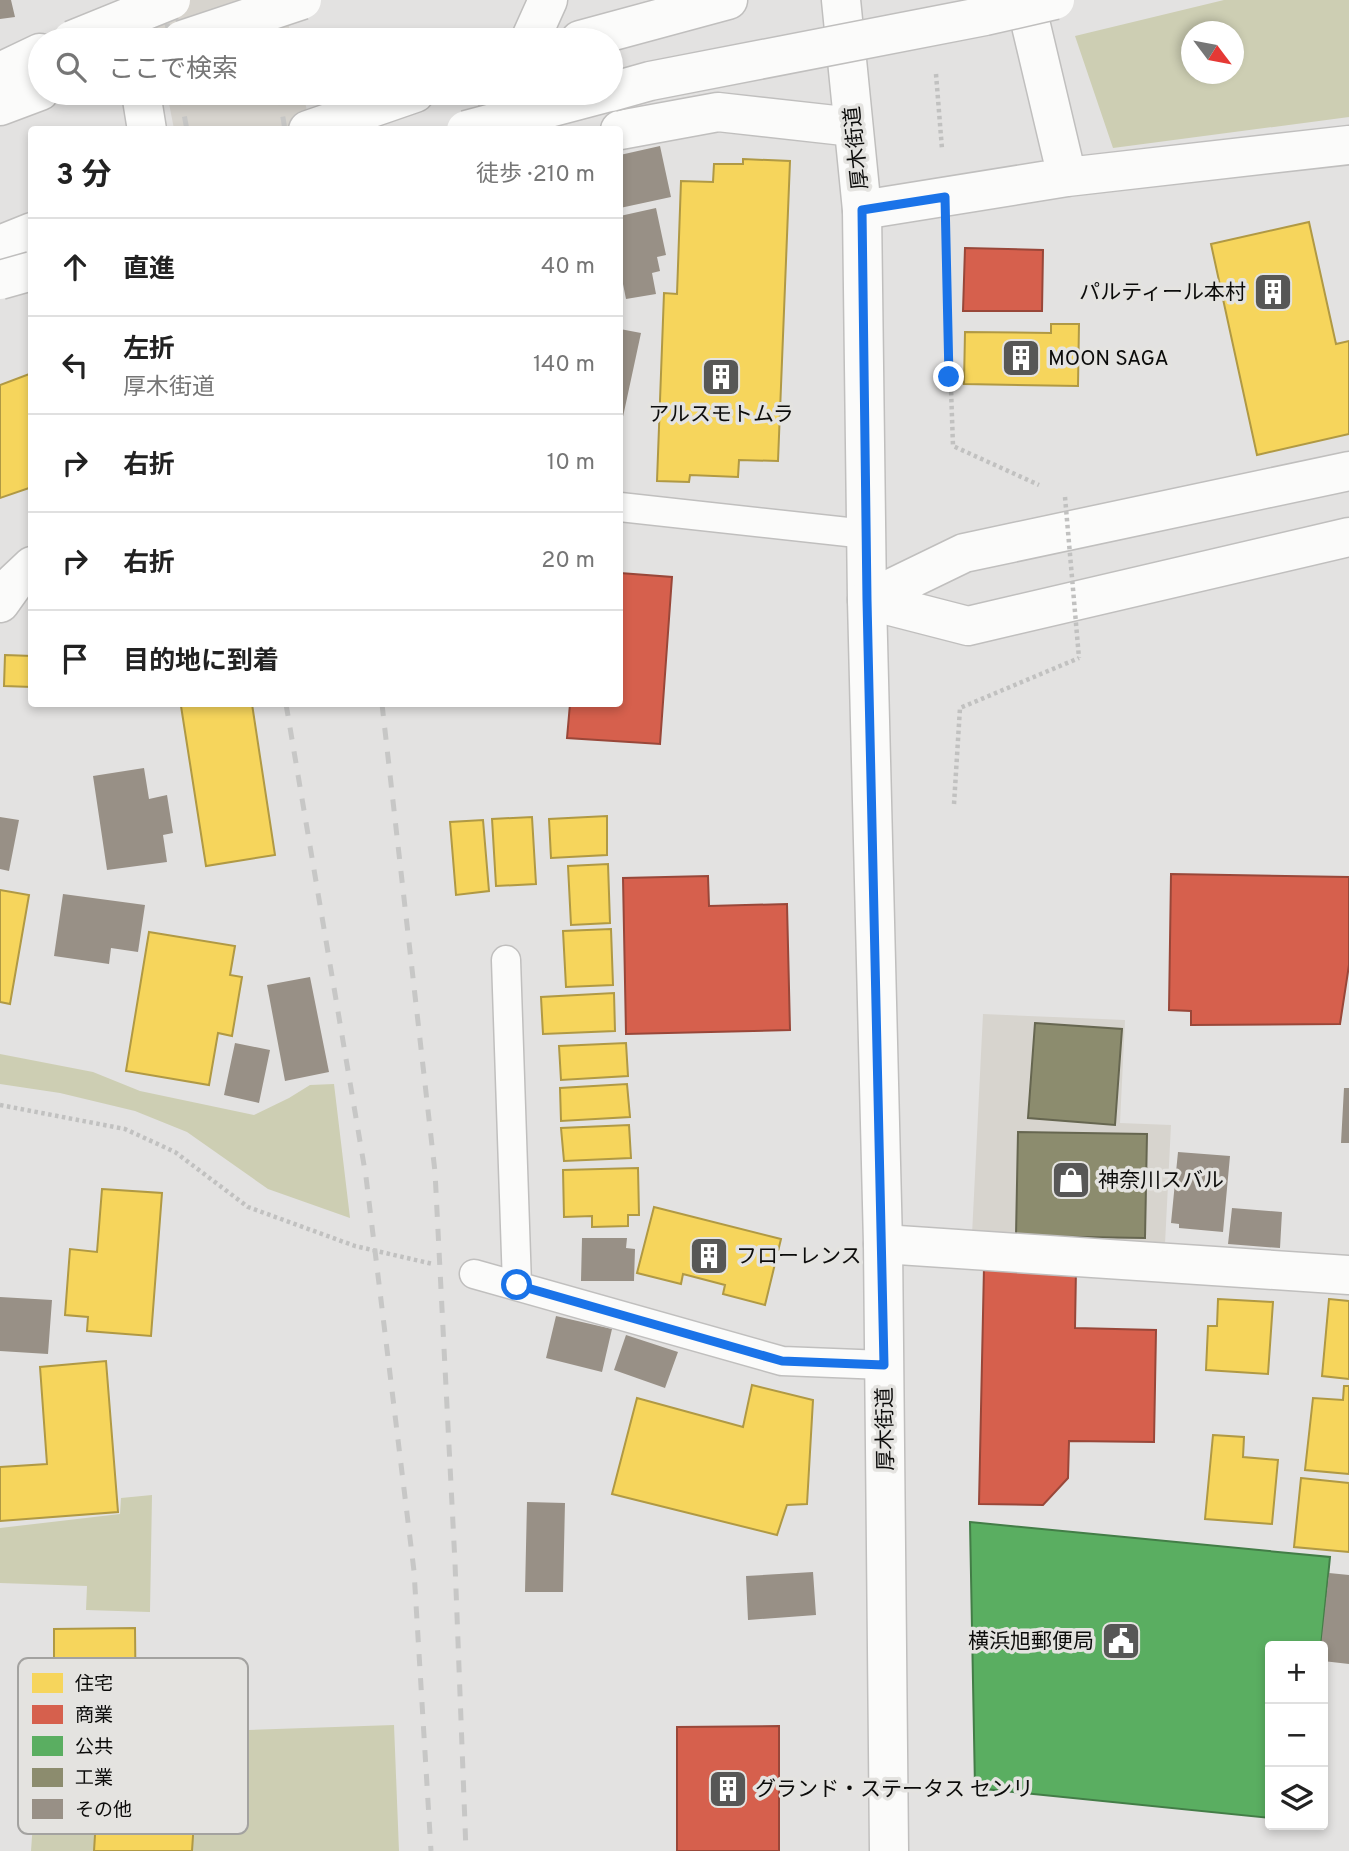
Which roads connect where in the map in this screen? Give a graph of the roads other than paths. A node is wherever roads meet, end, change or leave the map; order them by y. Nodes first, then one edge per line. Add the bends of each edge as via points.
1 (125, 0) edge
2 (171, 0) edge
3 (302, 0) edge
4 (548, 0) edge
5 (728, 0) edge
6 (841, 0) edge
7 (1025, 0) edge
8 (1055, 0) edge
9 (102, 28) edge
10 (130, 28) edge
11 (218, 28) edge
12 (535, 28) edge
13 (623, 28) edge
14 (28, 59) edge
15 (0, 72) edge
16 (623, 88) edge
17 (28, 96) edge
18 (143, 105) edge
19 (380, 105) edge
20 (501, 105) edge
21 (560, 105) edge
22 (0, 106) edge
23 (146, 126) edge
24 (320, 126) edge
25 (481, 126) edge
26 (492, 126) edge
27 (853, 127) junction
28 (623, 129) edge
29 (1349, 145) edge
30 (1067, 177) junction
31 (862, 210) junction
32 (28, 234) edge
33 (0, 245) edge
34 (0, 261) edge
35 (28, 272) edge
36 (0, 280) edge
37 (28, 292) edge
38 (1349, 471) edge
39 (623, 507) edge
40 (866, 534) junction
41 (1349, 537) edge
42 (28, 570) edge
43 (867, 600) junction
44 (0, 603) edge
45 (506, 960) dead end
46 (883, 1244) junction
47 (474, 1274) road end
48 (1349, 1275) edge
49 (517, 1285) junction
50 (884, 1365) junction
51 (889, 1851) edge

1 - 10 main road
2 - 9 main road, bridge
3 - 11 main road, bridge
4 - 12 main road
5 - 13 main road
6 - 27 main road, 厚木街道
7 - 30 main road
8 - 16 main road, bridge
14 - 15 main road
17 - 22 main road
18 - 23 main road
19 - 24 main road
20 - 26 main road
21 - 25 main road, bridge
27 - 28 main road via 718,113
27 - 31 main road, 厚木街道
29 - 30 main road
30 - 31 main road
31 - 40 main road, 厚木街道
32 - 33 main road
34 - 37 main road
35 - 36 main road, bridge
38 - 43 main road via 964,553
39 - 40 lane
40 - 43 main road, 厚木街道
41 - 43 main road via 968,626
42 - 44 main road
43 - 46 main road, 厚木街道
45 - 49 lane
46 - 48 main road
46 - 50 main road, 厚木街道
47 - 49 lane
49 - 50 lane via 782,1361
50 - 51 main road, 厚木街道

